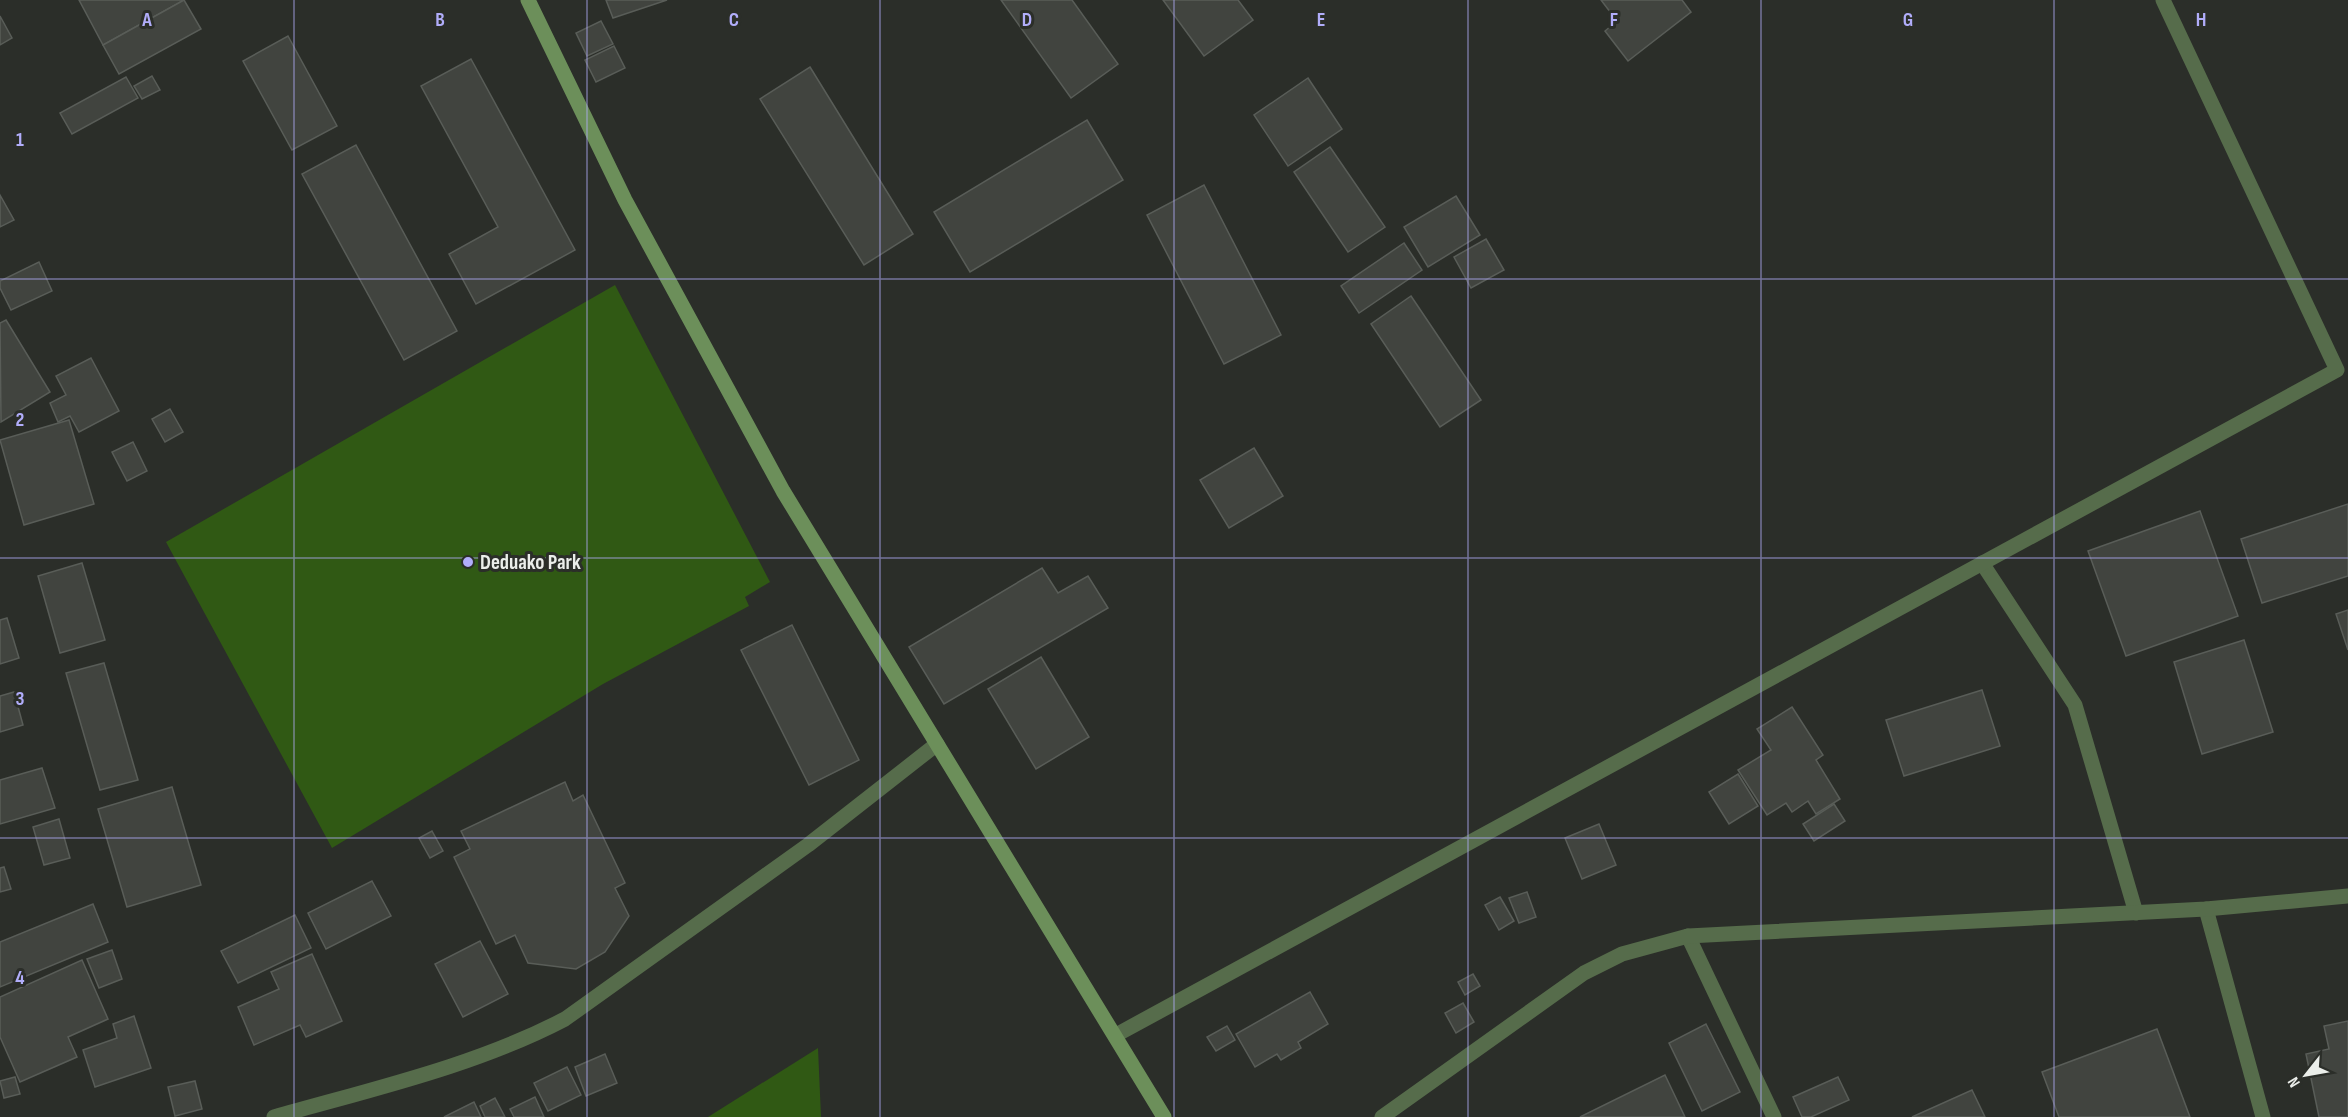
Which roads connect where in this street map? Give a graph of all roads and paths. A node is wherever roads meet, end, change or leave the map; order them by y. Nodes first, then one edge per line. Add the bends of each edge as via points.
1 (528, 0) edge
2 (2163, 0) edge
3 (2343, 368) edge
4 (1982, 563) junction
5 (937, 744) junction
6 (2348, 896) edge
7 (2206, 909) junction
8 (2136, 913) junction
9 (1688, 936) junction
10 (1116, 1035) junction
11 (274, 1117) edge
12 (1164, 1117) edge
13 (1382, 1117) edge
14 (1774, 1117) edge
15 (2263, 1117) edge

1 - 5 street via 625,200 711,361 783,491
2 - 3 street
3 - 4 street
4 - 8 street via 2076,705
4 - 10 street
5 - 10 street
5 - 11 street via 808,845 565,1019 529,1038 412,1078
6 - 7 street
7 - 8 street
7 - 15 street
8 - 9 street
9 - 13 street via 1622,954 1584,973
9 - 14 street
10 - 12 street

